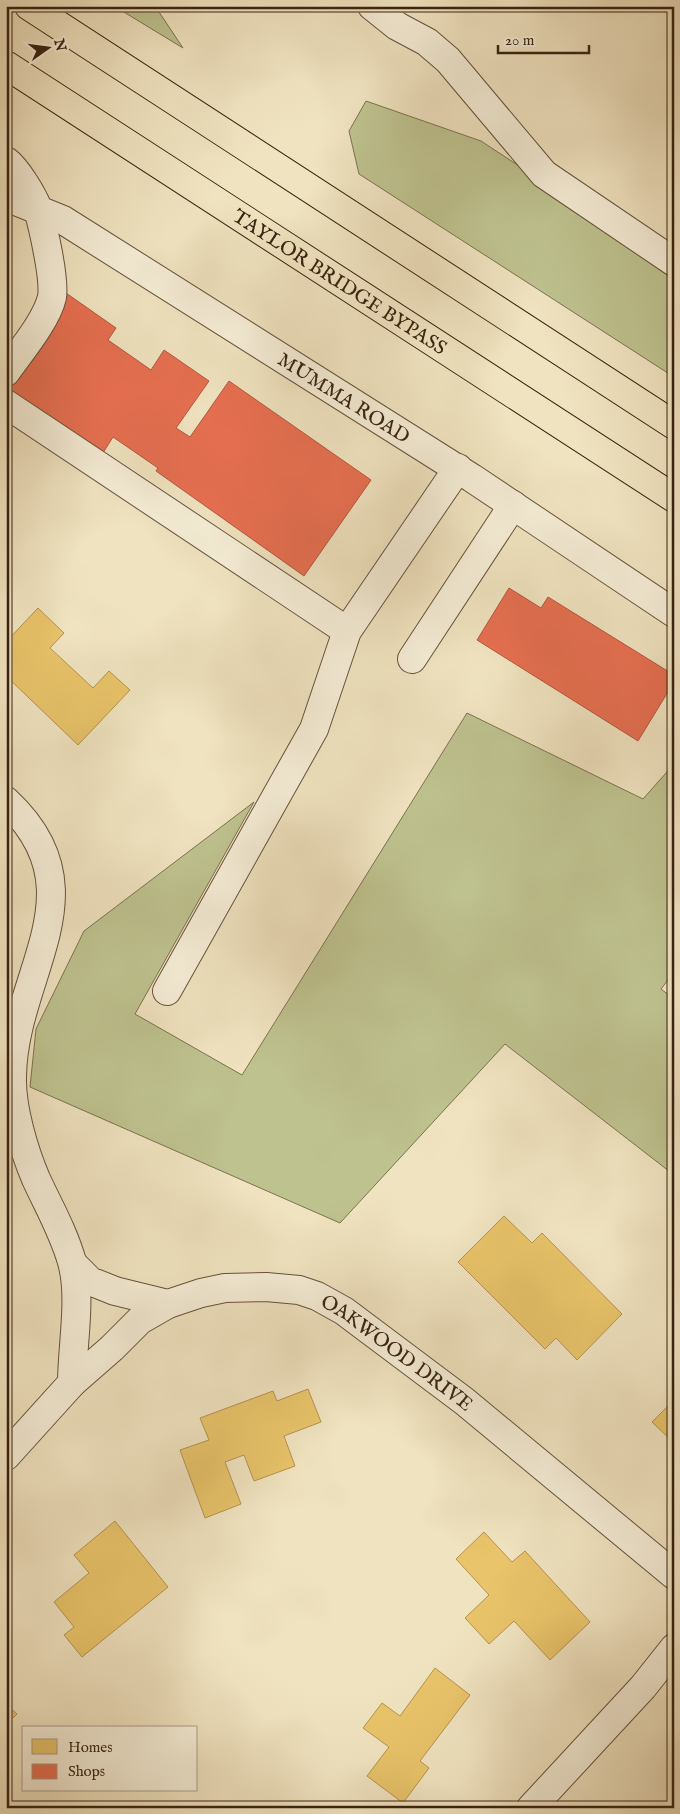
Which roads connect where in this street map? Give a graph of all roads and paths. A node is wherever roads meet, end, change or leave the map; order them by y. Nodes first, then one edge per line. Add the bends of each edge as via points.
1 (29, 6) edge
2 (372, 6) edge
3 (6, 65) edge
4 (6, 161) edge
5 (6, 196) edge
6 (37, 208) junction
7 (674, 262) edge
8 (6, 372) edge
9 (6, 404) edge
10 (674, 425) edge
11 (458, 468) junction
12 (674, 498) edge
13 (513, 505) junction
14 (674, 613) edge
15 (347, 631) junction
16 (412, 659) dead end
17 (6, 801) edge
18 (167, 991) dead end
19 (73, 1264) junction
20 (168, 1304) junction
21 (72, 1383) junction
22 (6, 1456) edge
23 (674, 1575) edge
24 (674, 1648) edge
25 (531, 1808) edge

1 - 10 main road
2 - 7 street via 448,60 544,174
3 - 12 main road, TAYLOR BRIDGE BYPASS
4 - 6 street via 13,166
5 - 6 street, MUMMA ROAD
6 - 8 street via 50,264 52,296 37,328
6 - 11 street, MUMMA ROAD via 63,220
9 - 15 street
11 - 13 street, MUMMA ROAD
11 - 15 street
13 - 14 street, MUMMA ROAD
13 - 16 street
15 - 18 street via 314,729
17 - 19 street via 34,831 45,855 52,883 52,908 42,952 19,1022 12,1077 16,1114 36,1178 64,1236
19 - 20 street via 90,1281 115,1291
19 - 21 street via 77,1300
20 - 21 street, OAKWOOD DRIVE via 140,1320
20 - 23 street, OAKWOOD DRIVE via 225,1288 266,1286 317,1296 344,1311 464,1401
21 - 22 street, OAKWOOD DRIVE
24 - 25 street via 643,1687

